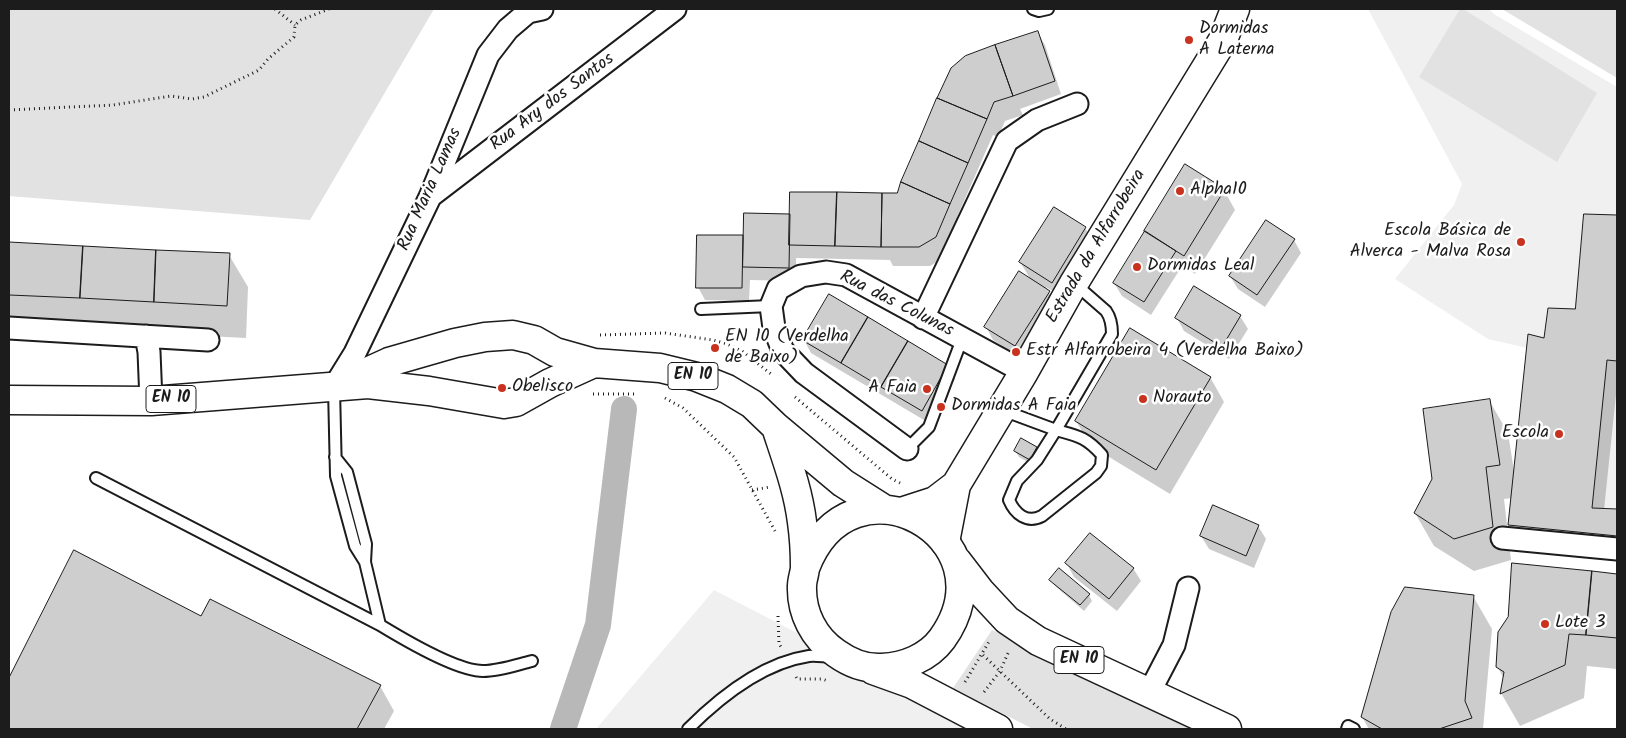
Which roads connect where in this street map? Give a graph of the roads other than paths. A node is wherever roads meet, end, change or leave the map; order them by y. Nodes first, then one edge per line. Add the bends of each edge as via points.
1 (542, 9) edge
2 (675, 9) edge
3 (1033, 9) edge
4 (1048, 9) edge
5 (1235, 9) edge
6 (1077, 104) dead end
7 (430, 197) junction
8 (1074, 283) junction
9 (771, 306) junction
10 (701, 309) dead end
11 (924, 318) junction
12 (9, 328) edge
13 (146, 336) junction
14 (962, 339) junction
15 (208, 340) dead end
16 (594, 363) junction
17 (1024, 372) junction
18 (334, 387) junction
19 (9, 400) edge
20 (151, 401) junction
21 (1001, 410) junction
22 (776, 427) junction
23 (1056, 430) junction
24 (907, 449) joint
25 (96, 478) dead end
26 (956, 485) junction
27 (892, 510) junction
28 (1502, 538) dead end
29 (1617, 549) edge
30 (950, 550) junction
31 (805, 568) junction
32 (1188, 588) dead end
33 (380, 625) junction
34 (532, 661) dead end
35 (852, 662) junction
36 (1149, 693) junction
37 (688, 729) edge
38 (998, 729) edge
39 (1227, 729) edge
40 (1347, 729) edge
41 (1354, 729) edge

1 - 7 street, Rua Maria Lamas via 528,12 508,29 488,55
2 - 7 street, Rua Ary dos Santos
3 - 4 lane
5 - 8 main road, Estrada da Alfarrobeira via 1223,40
6 - 11 street via 1037,120 1007,141
7 - 18 street, Rua Maria Lamas via 356,353
8 - 17 main road, Estrada da Alfarrobeira
8 - 23 lane via 1106,311 1112,334
9 - 10 lane
9 - 11 street, Rua das Colunas via 778,289 801,276 826,272 846,276
9 - 24 street via 774,328 783,351 798,368
11 - 14 street, Rua das Colunas
12 - 13 street
13 - 15 street
13 - 20 street
14 - 17 street, Rua das Colunas
14 - 24 lane via 929,427
16 - 18 main road, EN 10 via 550,382 516,402 504,404 368,384
16 - 18 main road via 555,352 534,340 512,335 485,337 389,362
16 - 22 main road, EN 10 via 660,368 697,377 752,404
17 - 21 main road, Estrada da Alfarrobeira
18 - 20 main road, EN 10
18 - 33 lane via 336,476 355,546 365,562
19 - 20 main road, EN 10
21 - 23 lane
21 - 26 main road, Estrada da Alfarrobeira
22 - 27 main road, EN 10 via 843,483
22 - 31 main road, EN 10 via 795,483 802,521
23 - 23 lane via 1012,490 1009,500 1012,508 1023,517 1036,519 1042,516 1101,466 1102,455 1092,444
25 - 33 lane
26 - 27 main road, Estrada da Alfarrobeira via 935,501
26 - 30 main road, Estrada da Alfarrobeira
27 - 30 main road, EN 10 via 918,518 933,528
27 - 31 main road, EN 10 via 866,510 834,525 821,537
28 - 29 street
30 - 35 main road via 959,575 960,593 957,611 940,642 926,654 894,667 877,668
30 - 36 main road, EN 10 via 980,591 1007,620 1038,641
31 - 35 main road, EN 10 via 803,603 808,620 829,648
32 - 36 street via 1174,644
33 - 34 lane via 409,643 468,669 491,670
35 - 37 lane via 810,656 783,663 735,688
35 - 38 main road, EN 10 via 912,684
36 - 39 main road, EN 10
40 - 41 lane via 1348,726

